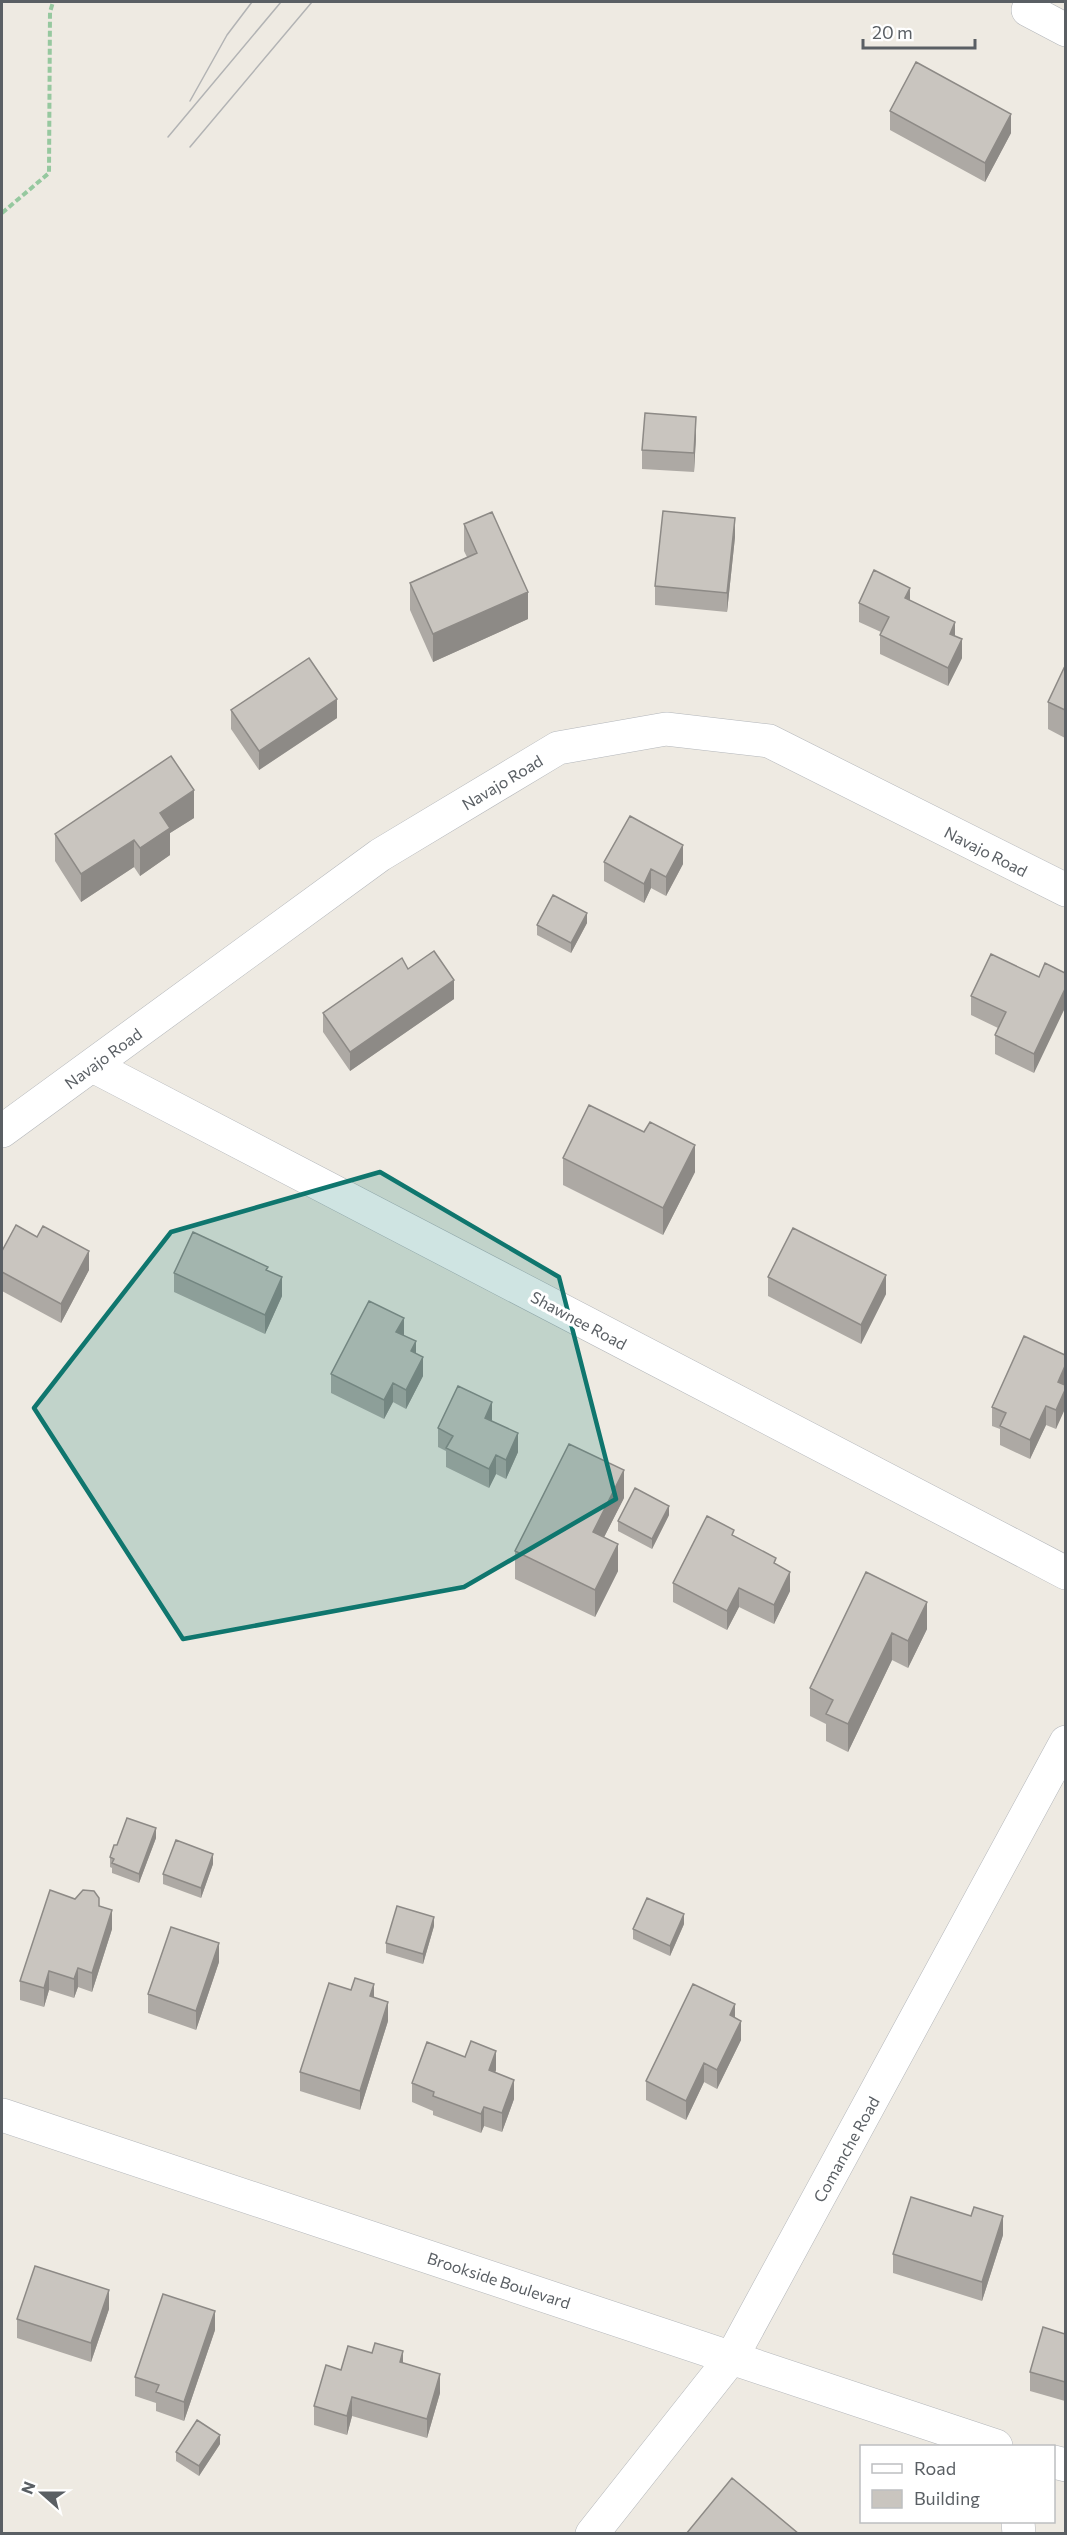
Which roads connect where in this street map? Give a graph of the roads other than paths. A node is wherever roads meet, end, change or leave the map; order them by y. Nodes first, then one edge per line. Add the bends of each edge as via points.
1 (1028, 10) dead end
2 (1065, 30) edge
3 (1065, 890) edge
4 (93, 1066) junction
5 (2, 1131) edge
6 (1065, 1574) edge
7 (1065, 1742) edge
8 (2, 2115) edge
9 (732, 2357) junction
10 (993, 2445) edge
11 (592, 2534) edge

1 - 2 street
3 - 4 street, Navajo Road via 769,741 666,729 580,744 558,748 380,855
4 - 5 street, Navajo Road
4 - 6 street, Shawnee Road
7 - 9 street, Comanche Road
8 - 9 street, Brookside Boulevard
9 - 10 street, Brookside Boulevard
9 - 11 street, Comanche Road

